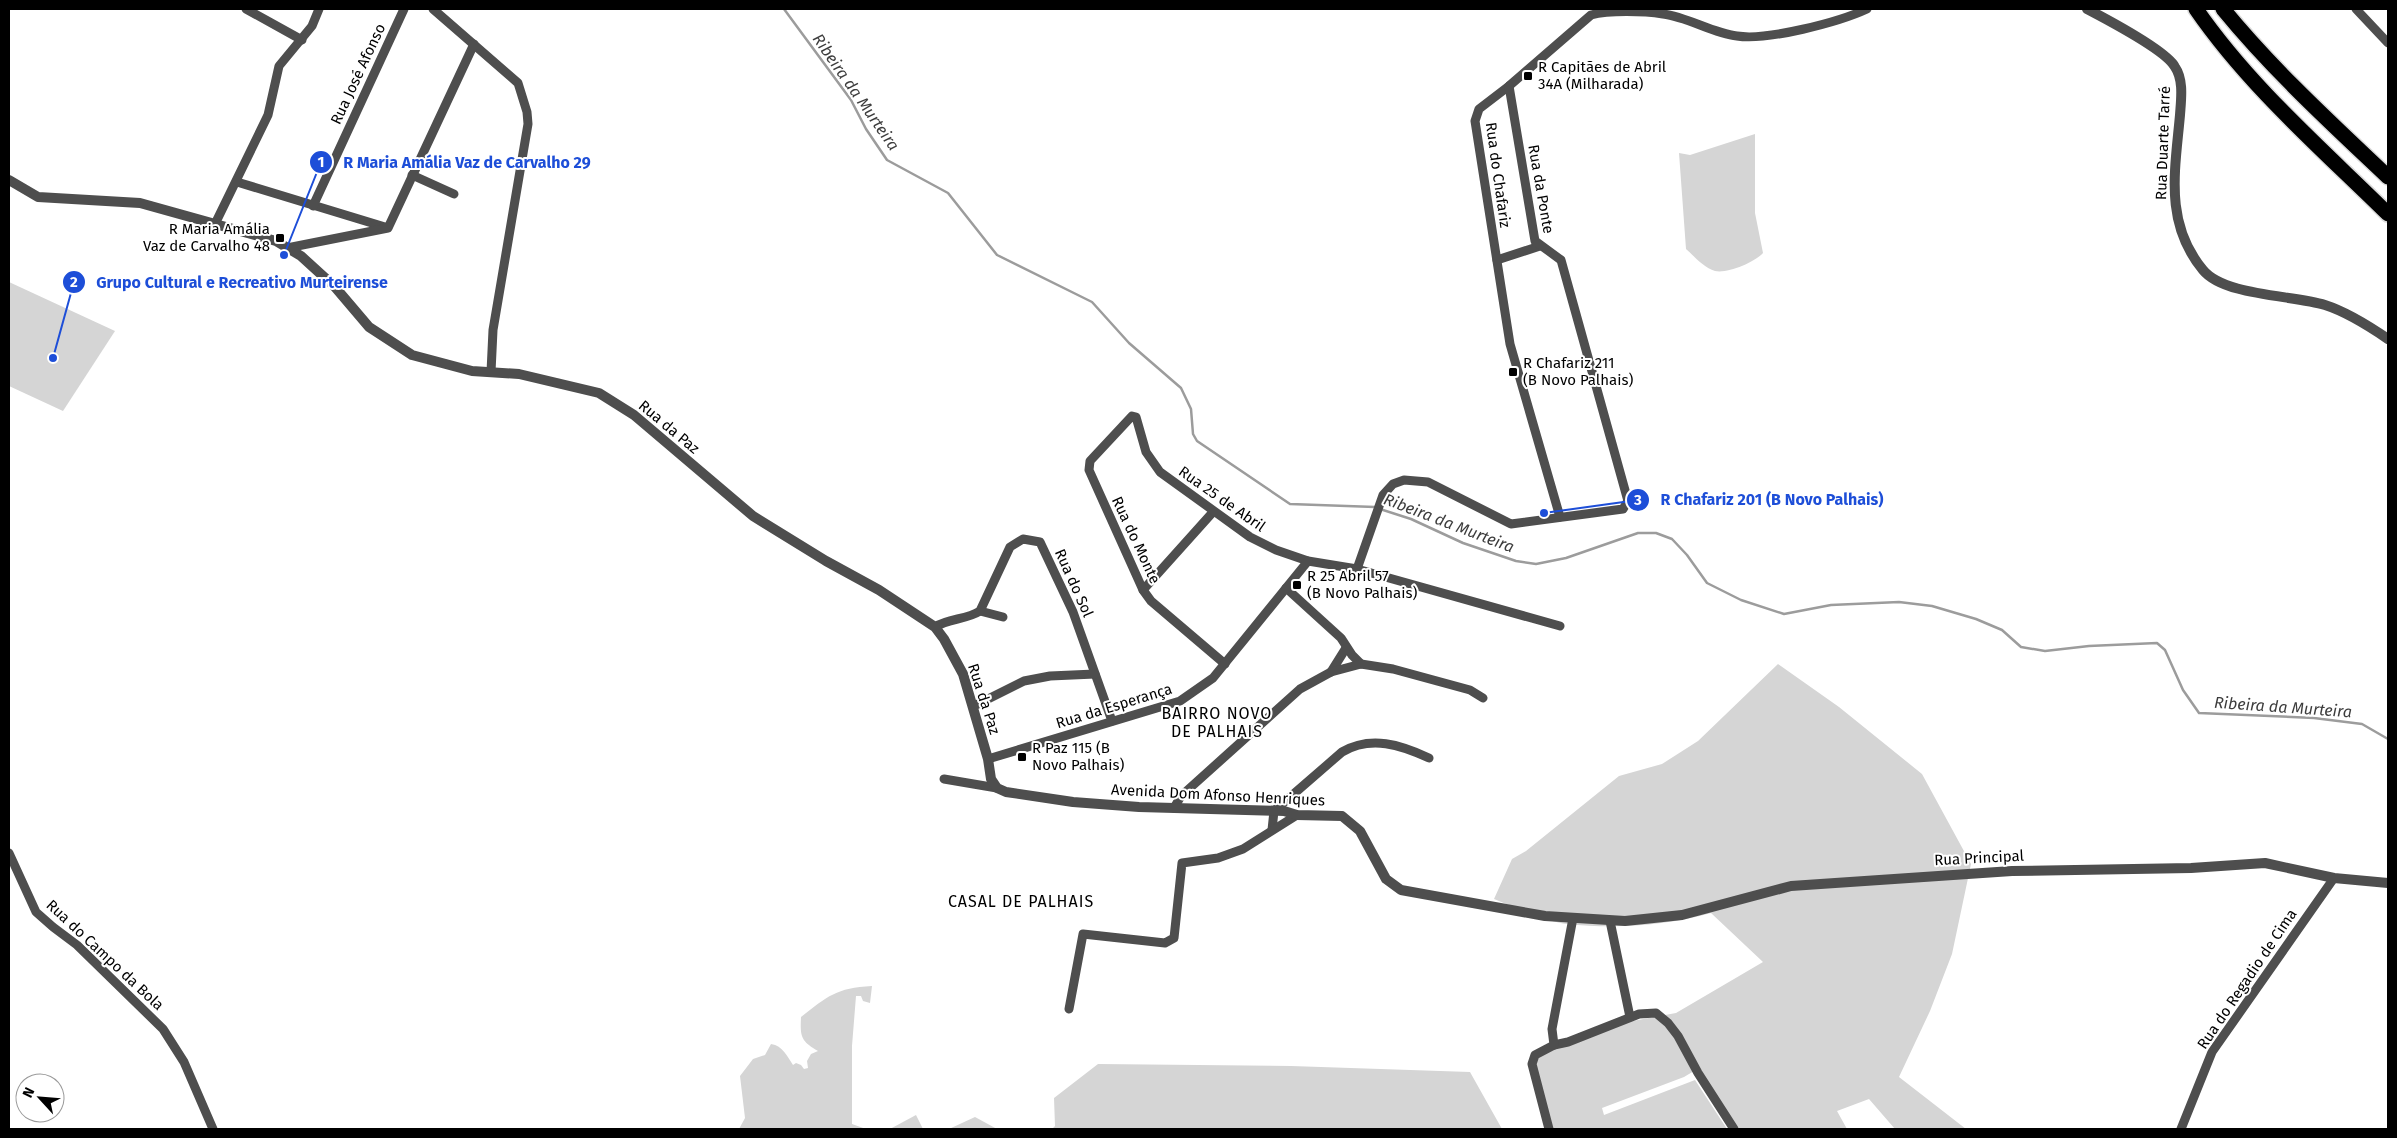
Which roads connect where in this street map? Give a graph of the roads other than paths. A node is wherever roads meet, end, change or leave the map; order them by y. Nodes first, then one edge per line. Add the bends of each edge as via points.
1 (246, 9) edge
2 (319, 9) edge
3 (404, 9) edge
4 (433, 9) edge
5 (1866, 9) edge
6 (2087, 9) edge
7 (2196, 9) edge
8 (2223, 9) edge
9 (2356, 9) edge
10 (302, 40) junction
11 (2388, 43) edge
12 (474, 44) junction
13 (1509, 86) junction
14 (412, 175) junction
15 (2388, 178) edge
16 (9, 180) edge
17 (237, 182) junction
18 (454, 194) dead end
19 (313, 206) junction
20 (2388, 214) edge
21 (215, 224) junction
22 (388, 228) junction
23 (1540, 246) junction
24 (287, 248) junction
25 (1497, 260) junction
26 (2388, 338) edge
27 (491, 372) junction
28 (1136, 417) joint
29 (1213, 512) junction
30 (1560, 517) junction
31 (1308, 561) junction
32 (1357, 569) junction
33 (1286, 588) junction
34 (1143, 590) junction
35 (980, 611) junction
36 (1003, 617) dead end
37 (1560, 626) dead end
38 (935, 627) junction
39 (1346, 648) junction
40 (1225, 664) junction
41 (1361, 664) junction
42 (1332, 672) junction
43 (1095, 674) junction
44 (1483, 698) dead end
45 (974, 706) junction
46 (1112, 721) junction
47 (1429, 758) dead end
48 (988, 759) junction
49 (944, 779) dead end
50 (997, 788) junction
51 (1174, 808) junction
52 (1274, 811) junction
53 (1297, 815) junction
54 (1272, 830) junction
55 (9, 853) edge
56 (2334, 878) junction
57 (2388, 883) edge
58 (1573, 918) junction
59 (1610, 921) junction
60 (1069, 1009) dead end
61 (1630, 1017) junction
62 (1554, 1044) junction
63 (213, 1129) edge
64 (1549, 1129) edge
65 (1734, 1129) edge
66 (2181, 1129) edge

1 - 10 street
2 - 10 street
3 - 19 street, Rua José Afonso
4 - 12 street
5 - 13 street, Rua do Chafariz via 1847,18 1756,38 1735,36 1664,14 1601,12 1591,15
6 - 26 street, Rua Duarte Tarré via 2163,55 2175,66 2180,77 2174,196 2178,226 2190,252 2205,272 2244,291 2326,305
7 - 20 highway via 2275,103
8 - 15 highway via 2290,83
9 - 11 street
10 - 17 street via 279,66 268,115
12 - 14 street
12 - 27 street via 518,83 526,105 528,124 493,330
13 - 23 street, Rua da Ponte via 1533,233
13 - 25 street, Rua do Chafariz via 1480,109 1475,121
14 - 18 street
14 - 22 street
16 - 21 street, Rua da Paz via 38,197 140,203
17 - 19 street
17 - 21 street
19 - 22 street
21 - 24 street, Rua da Paz via 276,241
22 - 24 street
23 - 25 street
23 - 30 street, Rua da Ponte via 1561,260 1628,500 1622,509
24 - 27 street, Rua da Paz via 301,256 335,287 382,337 412,355 472,371
25 - 30 street, Rua do Chafariz via 1510,344
27 - 38 street, Rua da Paz via 519,374 599,393 634,415 753,516 880,590
28 - 29 street, Rua 25 de Abril via 1152,464
28 - 34 street, Rua do Monte via 1126,421 1088,465
29 - 31 street, Rua 25 de Abril via 1250,537
29 - 34 street
30 - 32 street, Rua da Ponte via 1511,524 1428,482 1404,480 1393,484 1380,502
31 - 32 street, Rua 25 de Abril
31 - 33 street, Rua da Esperança
32 - 37 street, Rua 25 de Abril
33 - 39 street via 1341,638
33 - 40 street, Rua da Esperança
34 - 40 street, Rua do Monte via 1151,601
35 - 36 street
35 - 38 street
35 - 43 street, Rua do Sol via 1010,547 1023,539 1040,542 1074,612
38 - 45 street, Rua da Paz via 963,674
39 - 41 street
39 - 42 street
40 - 46 street, Rua da Esperança via 1213,678 1180,701
41 - 42 street
41 - 44 street via 1393,669 1470,690
42 - 51 street via 1300,689 1181,796
43 - 45 street via 1024,681
43 - 46 street, Rua do Sol
45 - 48 street, Rua da Paz
46 - 48 street, Rua da Esperança
47 - 52 street via 1408,748 1381,742 1352,746
48 - 50 street, Rua da Paz via 991,779
49 - 50 street, Avenida Dom Afonso Henriques
50 - 51 street, Avenida Dom Afonso Henriques via 1073,802
51 - 52 street, Avenida Dom Afonso Henriques
52 - 53 street, Avenida Dom Afonso Henriques
52 - 54 street
53 - 54 street
53 - 58 street, Avenida Dom Afonso Henriques via 1342,816 1360,831 1386,880 1401,890 1545,916
54 - 60 street via 1243,849 1182,863 1174,938 1165,943 1083,934
55 - 63 street, Rua do Campo da Bola via 36,912 77,945 163,1029 184,1062
56 - 57 street, Rua Principal
56 - 59 street, Rua Principal via 2265,864 1912,877 1791,886 1682,915
56 - 66 street, Rua do Regadio de Cima via 2212,1052
58 - 59 street, Rua Principal
58 - 62 street via 1552,1029
59 - 61 street
61 - 62 street via 1568,1042
61 - 65 street via 1656,1013 1668,1023
62 - 64 street via 1535,1055 1532,1064

